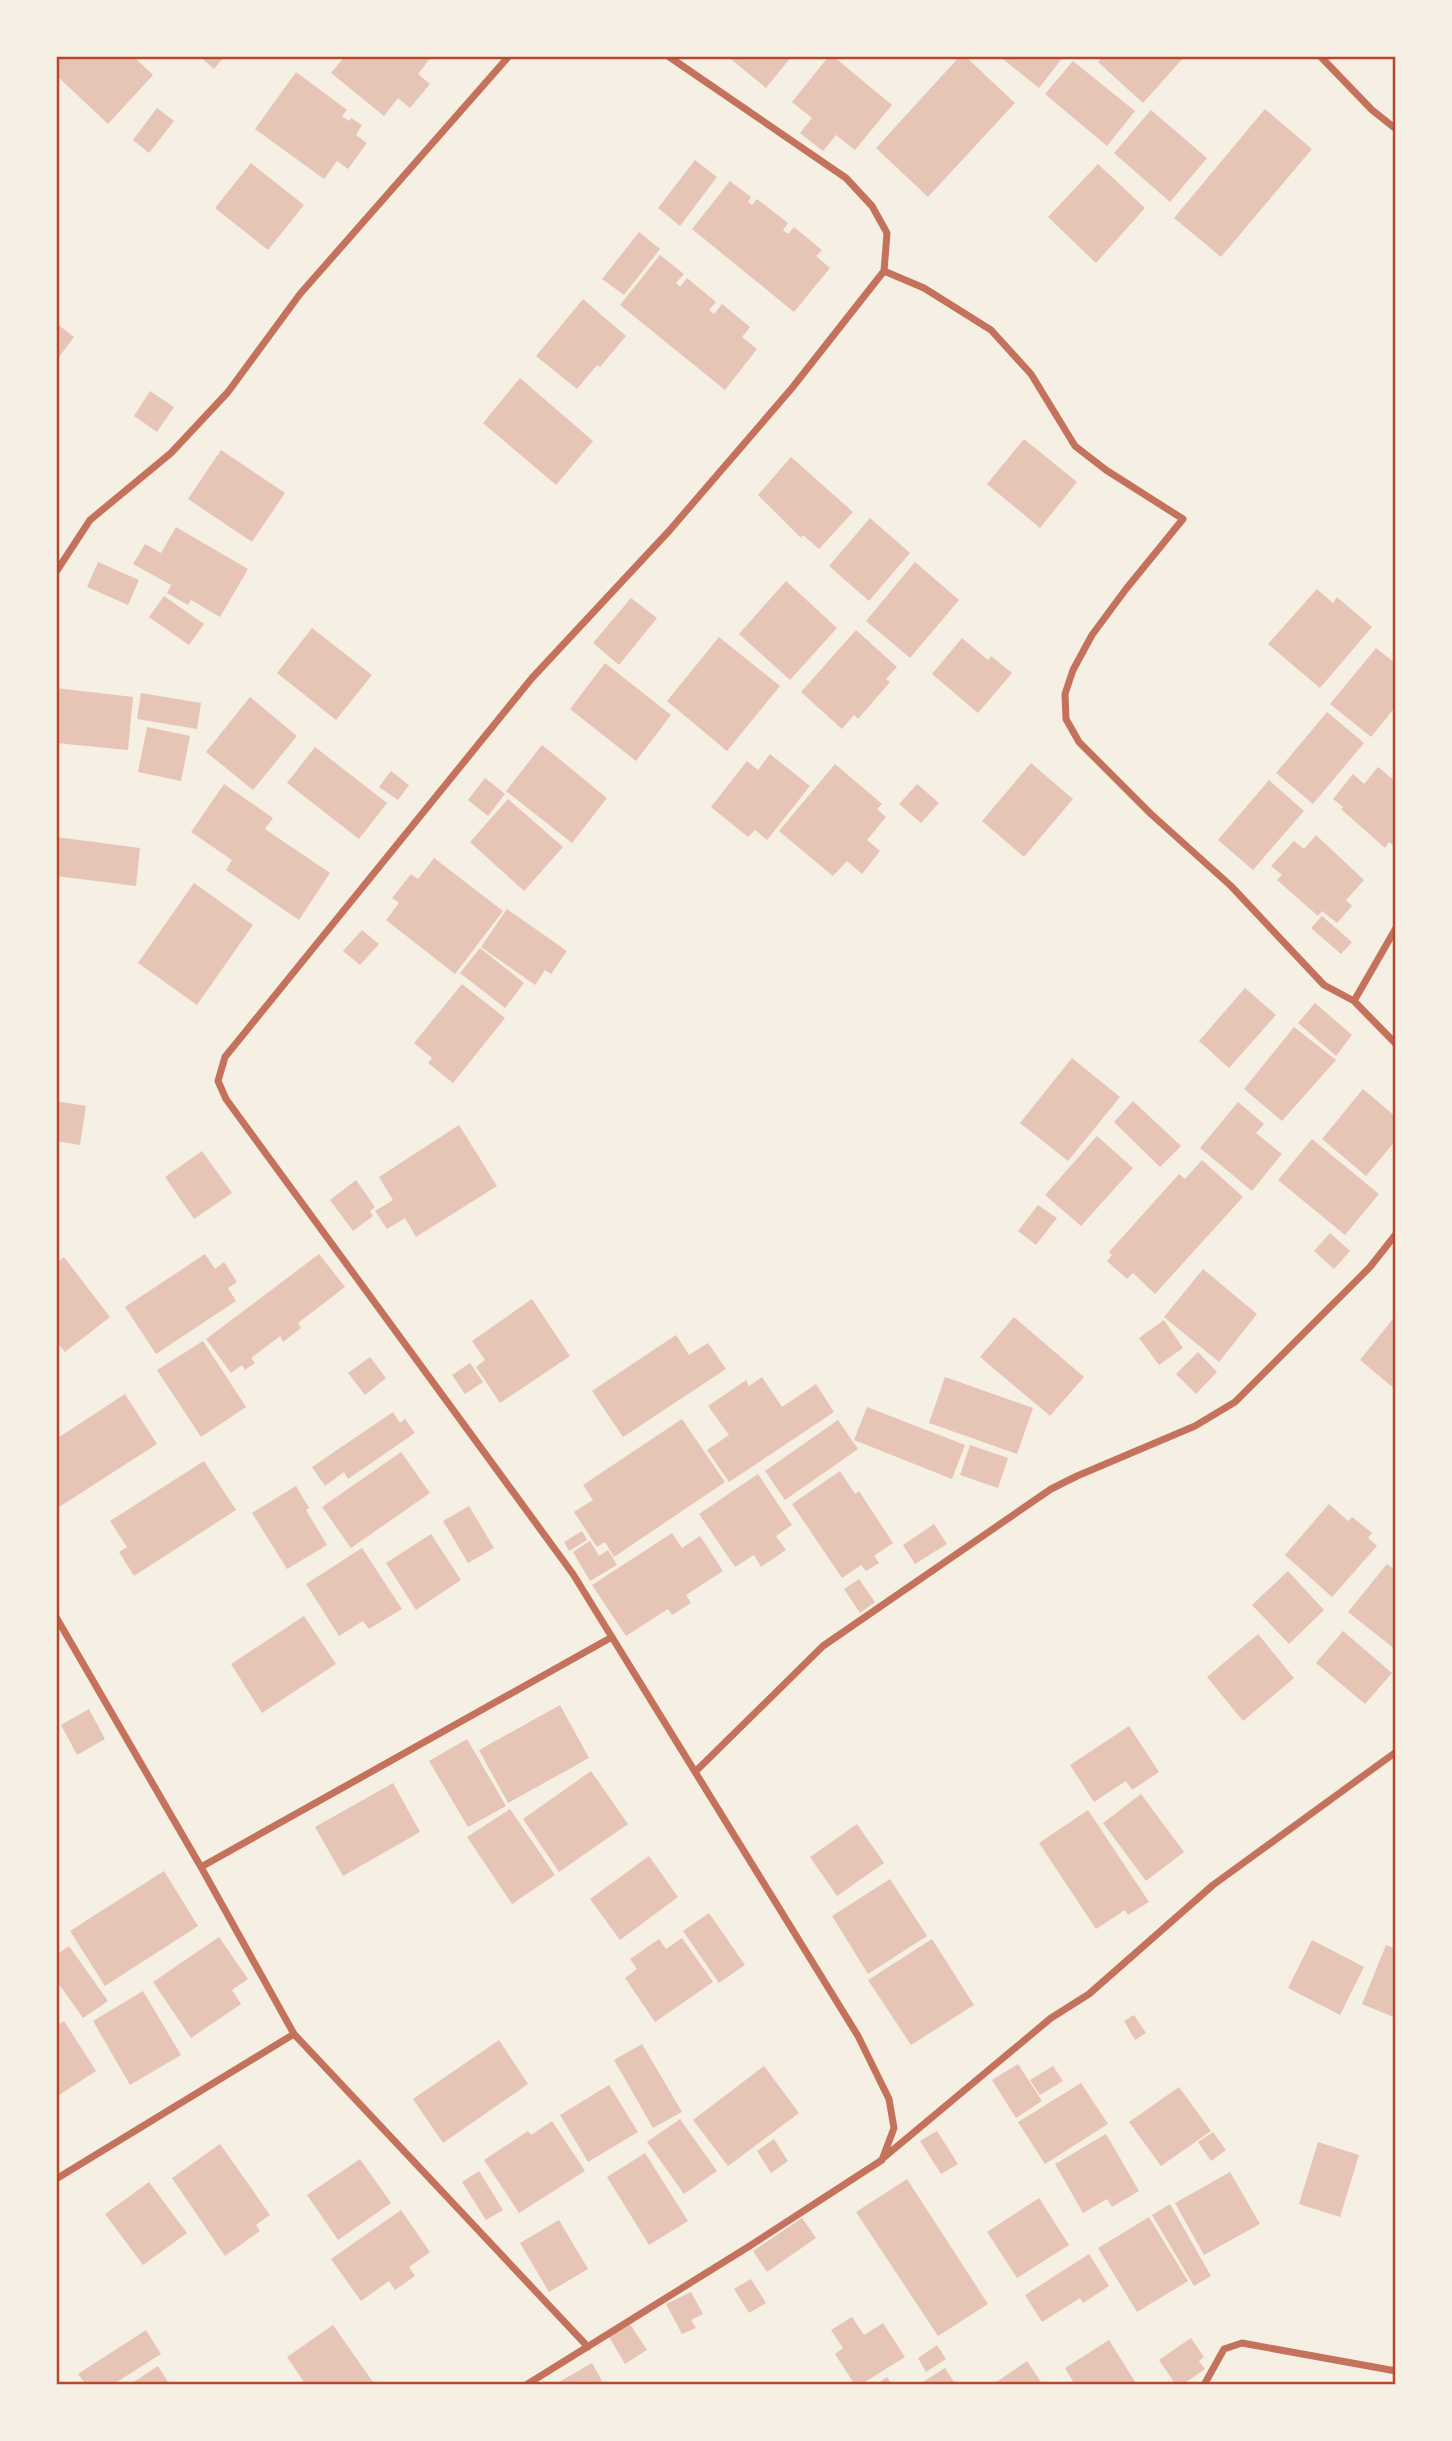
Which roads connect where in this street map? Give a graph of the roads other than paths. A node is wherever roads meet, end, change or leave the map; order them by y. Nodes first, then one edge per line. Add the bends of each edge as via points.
1 (509, 56) edge
2 (668, 56) edge
3 (1320, 56) edge
4 (1396, 129) edge
5 (884, 271) junction
6 (56, 572) edge
7 (1396, 928) edge
8 (1354, 1001) junction
9 (1396, 1044) edge
10 (1396, 1234) edge
11 (56, 1617) edge
12 (612, 1637) junction
13 (1396, 1752) edge
14 (695, 1772) junction
15 (201, 1867) junction
16 (294, 2034) junction
17 (882, 2160) junction
18 (56, 2179) edge
19 (588, 2347) junction
20 (1396, 2371) edge
21 (526, 2385) edge
22 (1205, 2385) edge

1 - 6 street via 300,294 228,392 171,453 90,520
2 - 5 street via 846,178 872,206 887,233
3 - 4 street
5 - 8 street via 924,288 991,330 1031,374 1075,446 1183,519 1092,635 1065,694 1066,719 1079,742 1231,886 1324,985
5 - 12 street via 792,388 669,531 531,678 225,1057 218,1081 226,1099 573,1574
7 - 8 street
8 - 9 street
10 - 14 street via 1235,1402 1195,1426 1051,1489 822,1646
11 - 15 street
12 - 14 street
12 - 15 street
13 - 17 street via 1213,1885 1089,1994 1051,2018
14 - 17 street via 858,2036 879,2078 889,2099 894,2128
15 - 16 street
16 - 18 street
16 - 19 street
17 - 19 street
19 - 21 street
20 - 22 street via 1242,2343 1224,2349

